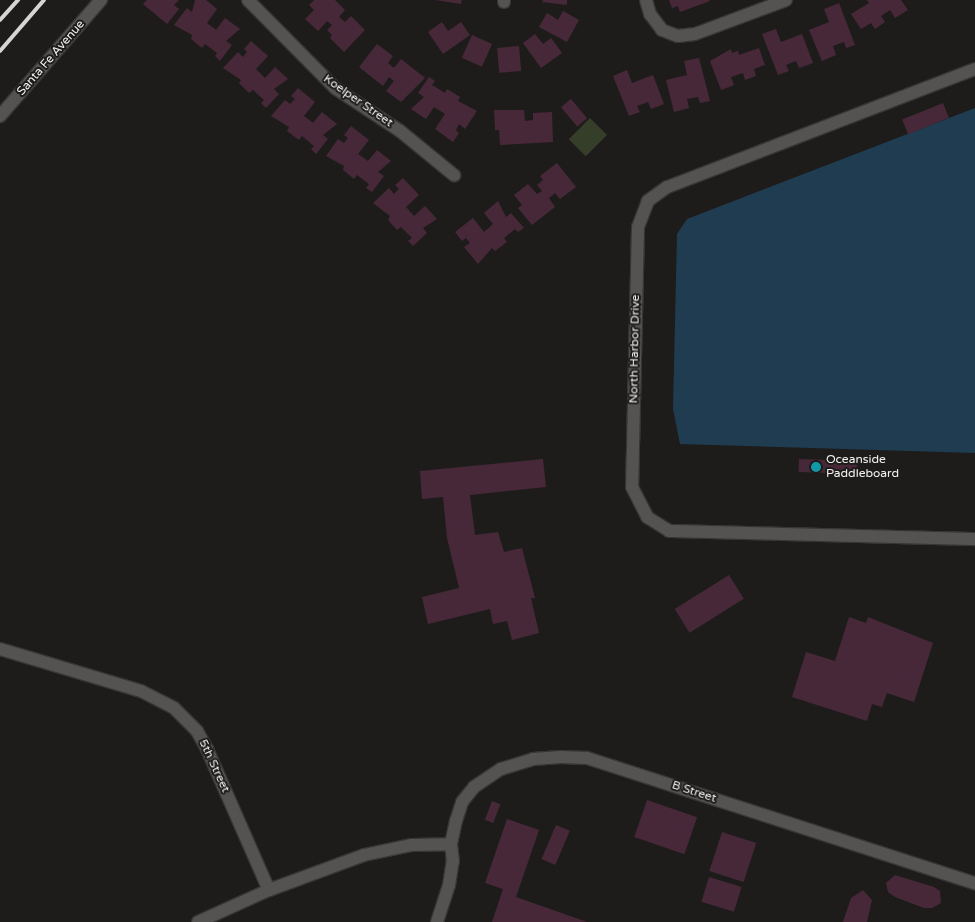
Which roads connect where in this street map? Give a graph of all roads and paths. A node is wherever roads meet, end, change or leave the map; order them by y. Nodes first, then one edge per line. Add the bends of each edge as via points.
1 (101, 0) edge
2 (248, 0) edge
3 (646, 0) edge
4 (786, 0) edge
5 (975, 69) edge
6 (0, 116) edge
7 (454, 175) dead end
8 (975, 539) edge
9 (0, 649) edge
10 (451, 844) junction
11 (975, 883) edge
12 (269, 890) junction
13 (198, 922) edge
14 (437, 922) edge

1 - 6 street, Santa Fe Avenue
2 - 7 street, Koelper Street via 335,88 400,131
3 - 4 street via 650,14 662,30 678,36 695,34
5 - 8 street, North Harbor Drive via 667,188 648,201 638,227 632,487 647,517 669,531
9 - 12 street, 5th Street via 141,691 174,708 197,731 208,749
10 - 11 street, B Street via 462,802 474,787 501,769 533,759 587,758
10 - 12 street via 412,845 364,854
10 - 14 street, B Street via 453,861 449,885
12 - 13 street

